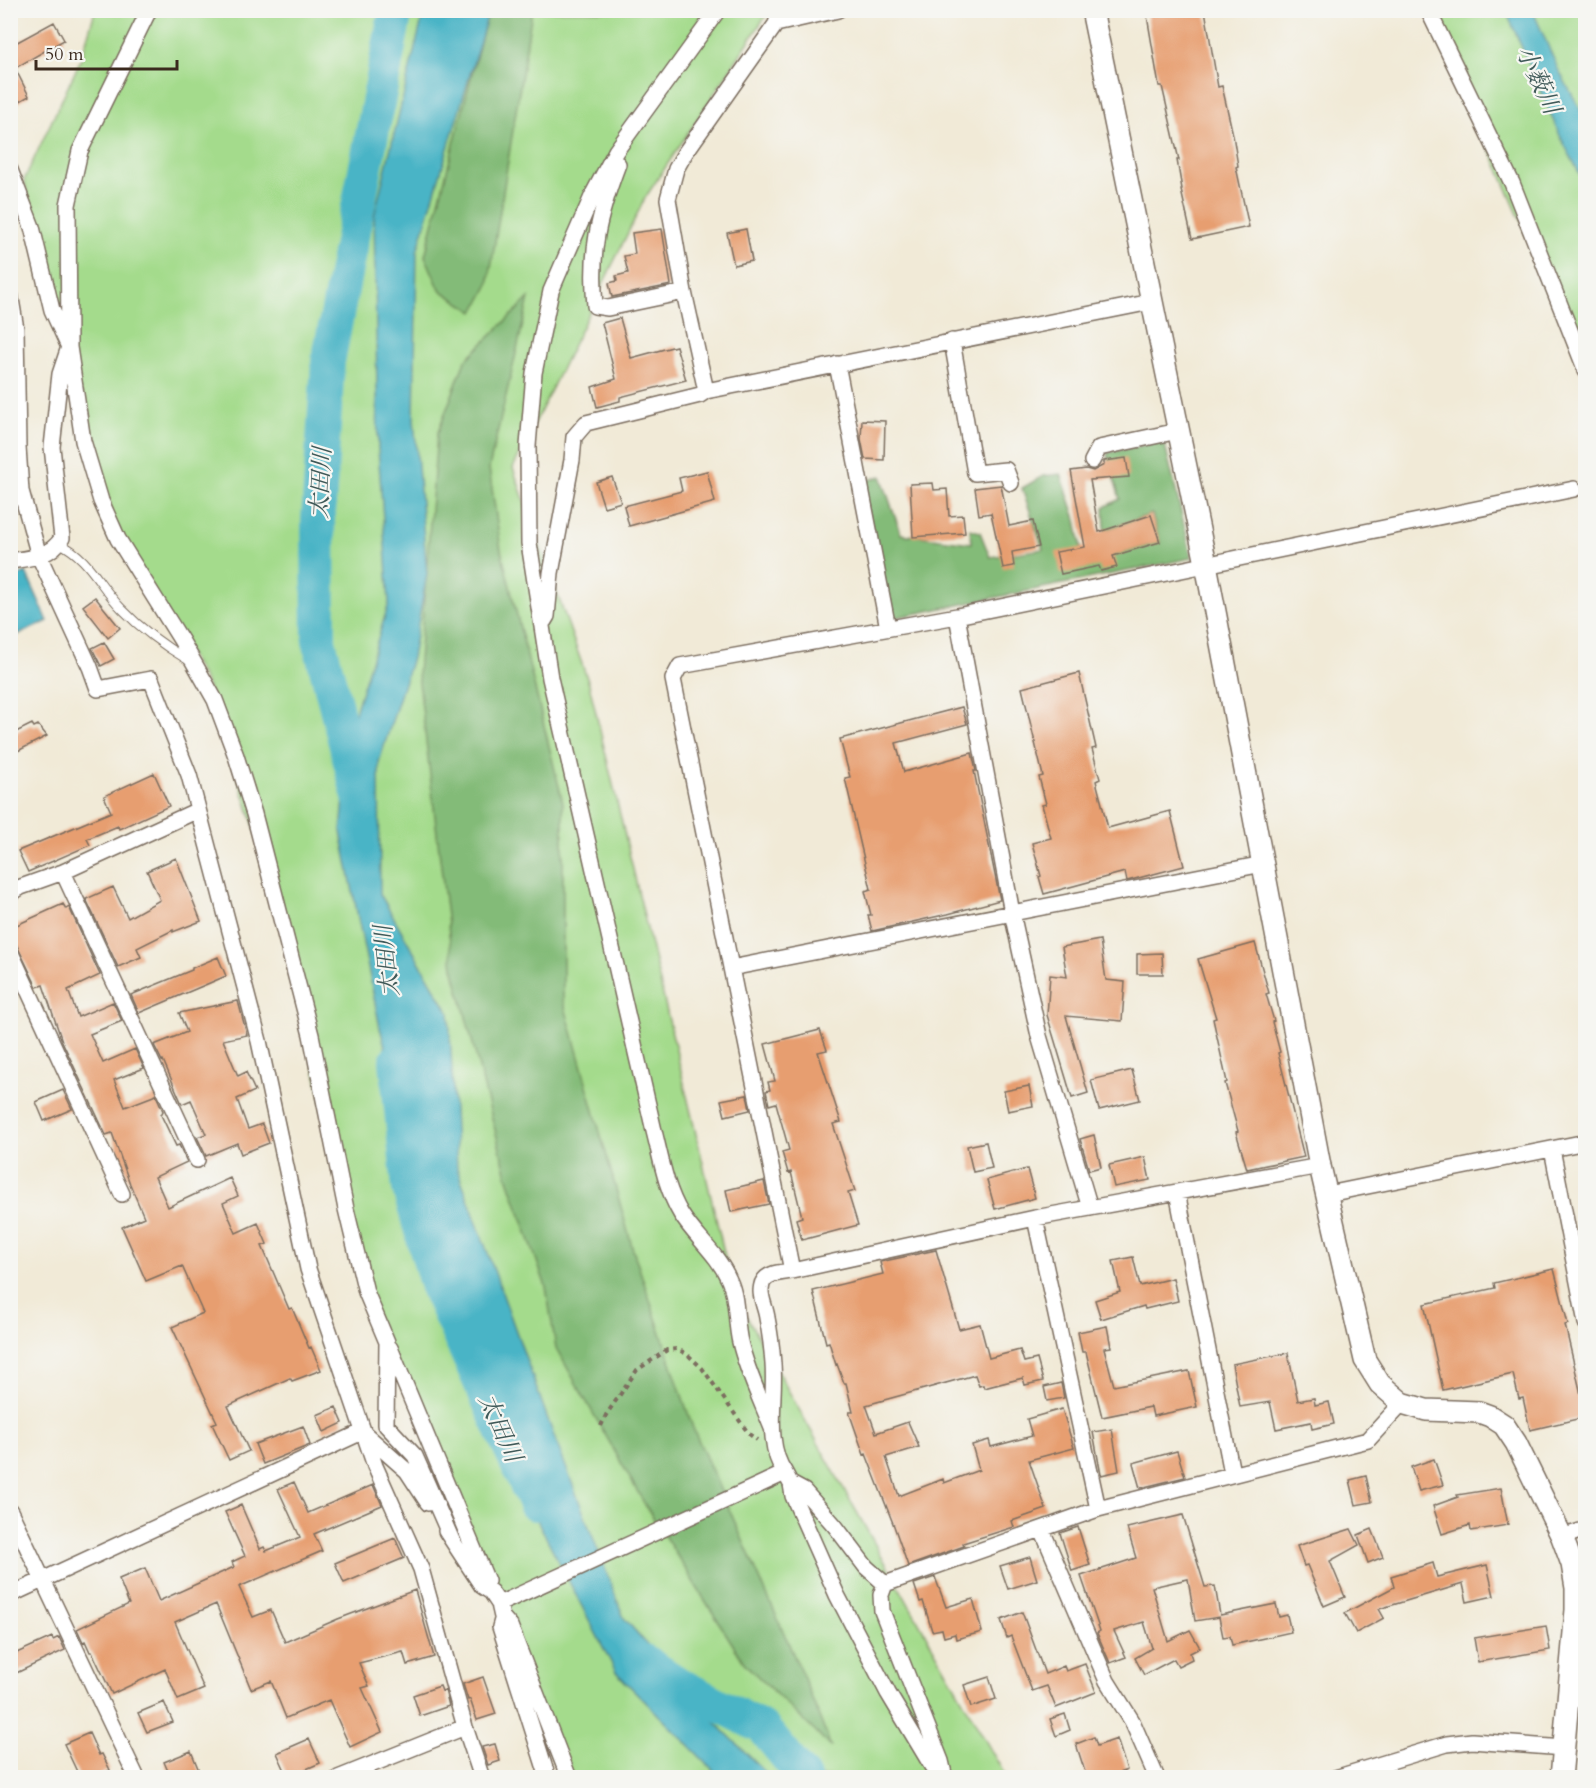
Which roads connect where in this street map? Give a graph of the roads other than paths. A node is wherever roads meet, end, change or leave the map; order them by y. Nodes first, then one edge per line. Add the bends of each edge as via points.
1 (149, 10) edge
2 (718, 10) edge
3 (838, 10) edge
4 (1092, 10) edge
5 (1428, 10) edge
6 (778, 17) edge
7 (612, 159) junction
8 (10, 170) edge
9 (684, 292) junction
10 (10, 293) edge
11 (1151, 302) junction
12 (952, 341) junction
13 (69, 347) junction
14 (837, 363) junction
15 (1586, 371) edge
16 (706, 391) junction
17 (1178, 431) junction
18 (1092, 461) dead end
19 (1011, 483) dead end
20 (1574, 489) dead end
21 (59, 543) junction
22 (39, 556) junction
23 (10, 561) edge
24 (1206, 564) junction
25 (957, 616) junction
26 (542, 624) junction
27 (888, 628) junction
28 (195, 664) junction
29 (198, 810) junction
30 (1263, 864) junction
31 (63, 872) junction
32 (10, 894) edge
33 (1012, 913) junction
34 (10, 951) edge
35 (731, 968) junction
36 (1586, 1142) edge
37 (1552, 1149) junction
38 (197, 1160) dead end
39 (1320, 1166) junction
40 (1177, 1192) junction
41 (122, 1194) dead end
42 (1328, 1194) junction
43 (1090, 1208) junction
44 (1035, 1218) junction
45 (792, 1271) junction
46 (1586, 1323) edge
47 (387, 1342) junction
48 (1402, 1403) junction
49 (772, 1428) junction
50 (363, 1432) junction
51 (1232, 1473) junction
52 (783, 1478) junction
53 (1098, 1509) junction
54 (10, 1511) edge
55 (1586, 1529) edge
56 (1042, 1530) junction
57 (1562, 1537) junction
58 (451, 1538) junction
59 (43, 1580) junction
60 (885, 1584) junction
61 (10, 1595) edge
62 (500, 1603) junction
63 (465, 1727) junction
64 (1564, 1748) junction
65 (137, 1778) edge
66 (338, 1778) edge
67 (482, 1778) edge
68 (548, 1778) edge
69 (569, 1778) edge
70 (939, 1778) edge
71 (945, 1778) edge
72 (1157, 1778) edge
73 (1335, 1778) edge
74 (1561, 1778) edge

1 - 13 street via 80,151 68,205
2 - 7 street
3 - 6 street
4 - 11 street
5 - 15 street via 1512,183
6 - 9 street via 676,169 668,199
7 - 9 street via 618,164 596,234 595,306 608,308
7 - 26 street via 551,291 534,374 528,446 529,543
8 - 13 street via 32,227 52,310
9 - 16 street
10 - 22 street via 16,328 21,491
11 - 12 street
11 - 17 street
12 - 14 street
12 - 19 street via 975,473 1006,470
13 - 21 street via 60,374 52,447 62,522
13 - 28 street via 84,441 101,501 118,539
14 - 16 street
14 - 27 street
16 - 26 street via 586,423 574,437 547,616
17 - 18 street via 1099,448
17 - 24 street
20 - 24 street
21 - 22 street
21 - 28 lane via 82,557 121,609 161,644
22 - 23 street
22 - 29 street via 98,689 151,679 189,775
24 - 25 street
24 - 30 street
25 - 27 street
25 - 33 street
26 - 49 street via 553,690 671,1195 682,1216 722,1264 730,1281 747,1367
27 - 35 street via 680,666 673,680
28 - 47 street via 215,700 254,814 311,1035 366,1292
29 - 31 street
29 - 50 street via 259,1041 308,1269
30 - 33 street
30 - 39 street
31 - 32 street
31 - 38 street
33 - 35 street
33 - 43 street via 1039,1036
34 - 41 street
35 - 45 street
36 - 37 street
37 - 42 street
37 - 46 street
39 - 40 street
39 - 42 street
40 - 43 street
40 - 51 street
42 - 48 street via 1365,1360 1380,1384
43 - 44 street
44 - 45 street
44 - 53 street
45 - 49 street via 771,1274 761,1289 773,1365
47 - 58 street via 386,1425 416,1456
47 - 62 street
48 - 51 street via 1368,1440
48 - 57 street via 1426,1410 1479,1412 1504,1425
49 - 52 street
50 - 58 street via 407,1471
50 - 59 street
50 - 63 street via 421,1569
51 - 53 street
52 - 60 street via 804,1491 866,1567
52 - 62 street
52 - 70 street via 837,1595 888,1693
53 - 56 street
54 - 59 street
55 - 57 street
56 - 60 street
56 - 72 street via 1107,1681 1132,1721
57 - 64 street via 1576,1588
58 - 62 street via 482,1586
59 - 61 street
59 - 65 street
60 - 71 street via 882,1611
62 - 68 street via 500,1627
62 - 69 street
63 - 66 street
63 - 67 street
64 - 73 street via 1472,1741 1448,1744
64 - 74 street

